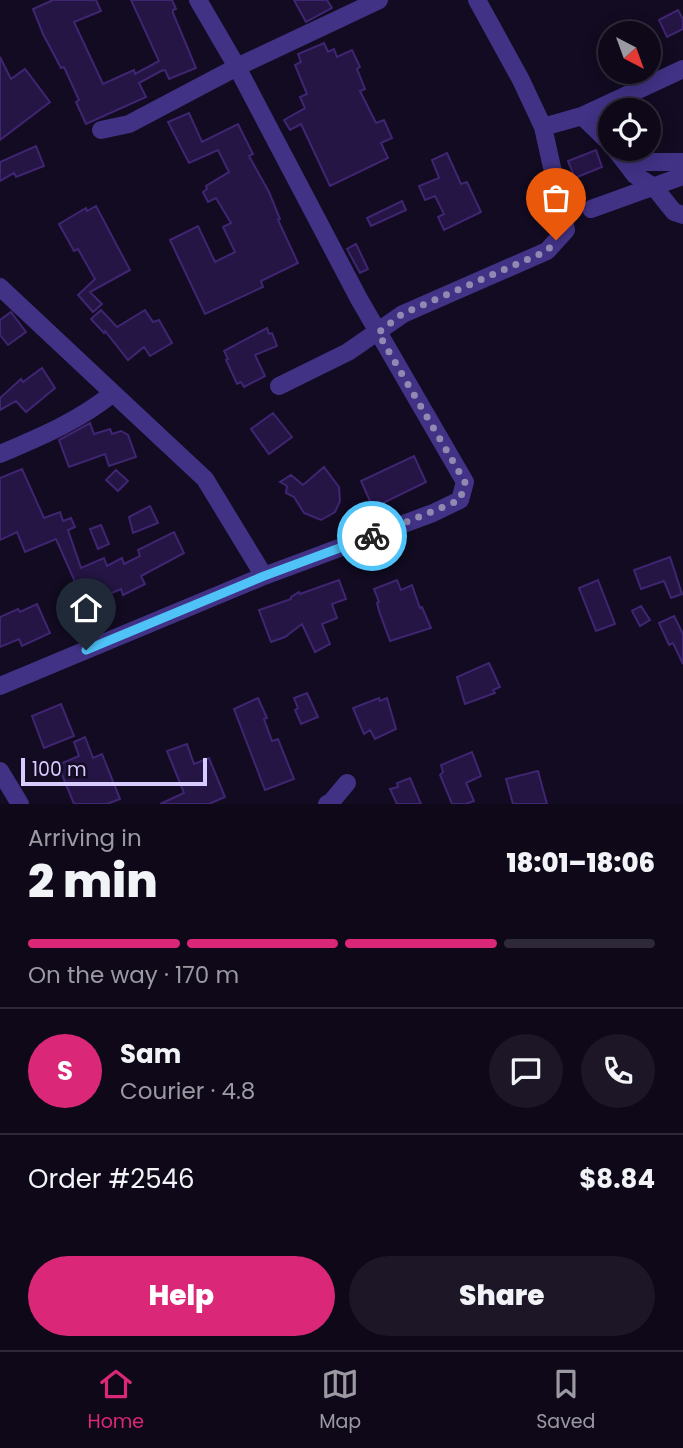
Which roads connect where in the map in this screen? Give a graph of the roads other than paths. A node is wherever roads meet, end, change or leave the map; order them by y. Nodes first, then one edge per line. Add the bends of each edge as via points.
1 (198, 0) edge
2 (379, 0) edge
3 (477, 0) edge
4 (237, 68) junction
5 (683, 69) edge
6 (662, 78) edge
7 (662, 81) edge
8 (683, 81) edge
9 (650, 84) edge
10 (582, 116) junction
11 (543, 127) junction
12 (101, 130) dead end
13 (598, 132) edge
14 (624, 161) edge
15 (641, 161) edge
16 (683, 162) edge
17 (683, 176) edge
18 (654, 187) junction
19 (591, 209) dead end
20 (683, 215) edge
21 (0, 286) edge
22 (378, 333) junction
23 (279, 386) dead end
24 (113, 393) junction
25 (0, 454) edge
26 (264, 576) junction
27 (0, 686) edge
28 (0, 771) edge
29 (347, 783) dead end
30 (20, 804) edge
31 (327, 804) edge

1 - 4 street
2 - 4 street
3 - 11 street
4 - 12 street via 129,124
4 - 22 street
5 - 6 street
7 - 8 street
9 - 10 street
10 - 11 street
10 - 13 street
11 - 22 street via 566,230 547,251 402,314
14 - 18 street via 635,175
15 - 16 street
17 - 18 street
18 - 19 street
18 - 20 street via 674,212
21 - 24 street
22 - 23 street
22 - 26 street via 465,482 460,500
24 - 25 street via 72,422
24 - 26 street via 205,479
26 - 27 street
28 - 30 street
29 - 31 street

